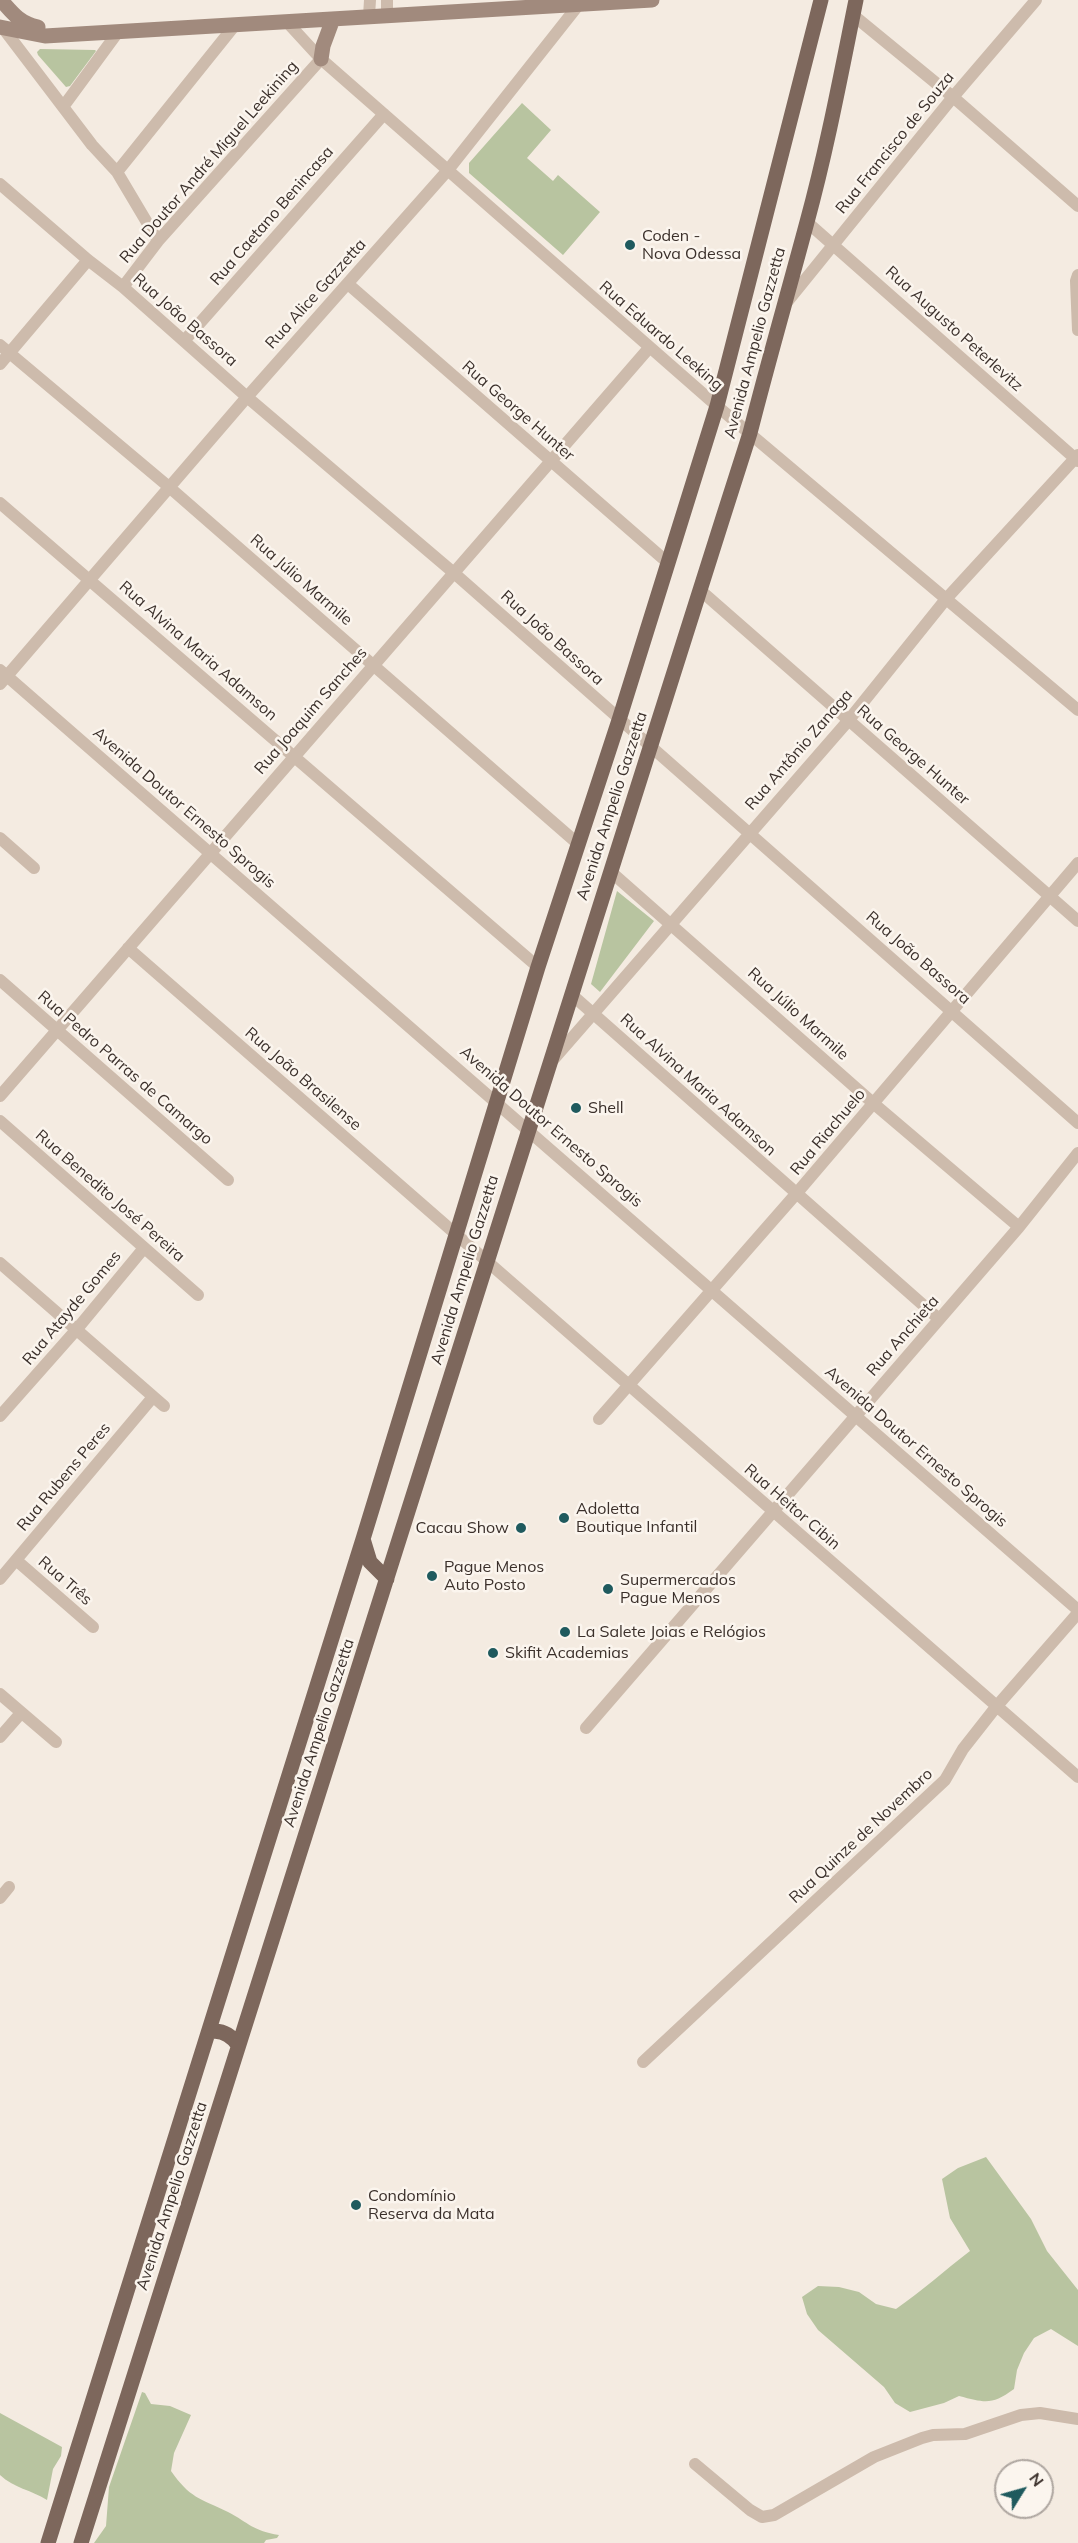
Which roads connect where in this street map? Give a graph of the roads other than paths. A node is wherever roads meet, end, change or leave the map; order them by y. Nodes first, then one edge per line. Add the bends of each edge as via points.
1 (1, 0) edge
2 (370, 0) edge
3 (652, 0) edge
4 (821, 0) edge
5 (856, 0) edge
6 (1036, 0) edge
7 (580, 3) junction
8 (387, 8) edge
9 (853, 15) junction
10 (369, 16) junction
11 (333, 19) junction
12 (286, 21) junction
13 (235, 25) junction
14 (1, 27) edge
15 (118, 32) junction
16 (58, 34) junction
17 (321, 59) junction
18 (953, 97) junction
19 (63, 107) junction
20 (384, 114) junction
21 (448, 170) junction
22 (117, 172) junction
23 (0, 184) edge
24 (1078, 206) edge
25 (807, 222) junction
26 (158, 241) junction
27 (833, 244) junction
28 (88, 260) junction
29 (1078, 275) edge
30 (348, 284) junction
31 (123, 287) junction
32 (782, 308) junction
33 (1078, 330) edge
34 (184, 341) junction
35 (648, 348) junction
36 (5, 349) edge
37 (0, 364) edge
38 (248, 397) junction
39 (717, 406) junction
40 (750, 433) junction
41 (1077, 458) edge
42 (550, 461) junction
43 (170, 487) junction
44 (0, 502) edge
45 (667, 562) junction
46 (454, 573) junction
47 (89, 578) junction
48 (700, 590) junction
49 (946, 599) junction
50 (372, 664) junction
51 (2, 677) edge
52 (1078, 710) edge
53 (619, 720) junction
54 (848, 721) junction
55 (650, 747) junction
56 (294, 756) junction
57 (748, 834) junction
58 (0, 838) edge
59 (577, 843) junction
60 (210, 853) junction
61 (1078, 863) edge
62 (34, 868) dead end
63 (610, 871) junction
64 (1049, 896) junction
65 (1078, 921) edge
66 (672, 923) junction
67 (128, 948) junction
68 (538, 967) junction
69 (0, 980) edge
70 (571, 994) junction
71 (953, 1010) junction
72 (593, 1014) junction
73 (57, 1030) junction
74 (546, 1067) junction
75 (0, 1096) edge
76 (497, 1101) junction
77 (873, 1103) junction
78 (0, 1121) edge
79 (1078, 1123) edge
80 (528, 1128) junction
81 (1078, 1153) edge
82 (228, 1180) dead end
83 (796, 1194) junction
84 (1019, 1227) junction
85 (457, 1234) junction
86 (144, 1248) junction
87 (486, 1259) junction
88 (0, 1263) edge
89 (711, 1289) junction
90 (198, 1295) dead end
91 (939, 1319) junction
92 (77, 1329) junction
93 (630, 1384) junction
94 (153, 1397) junction
95 (164, 1406) dead end
96 (0, 1416) edge
97 (855, 1417) junction
98 (599, 1419) dead end
99 (772, 1512) junction
100 (363, 1539) junction
101 (16, 1560) junction
102 (0, 1579) edge
103 (387, 1579) junction
104 (1078, 1612) edge
105 (93, 1627) dead end
106 (0, 1694) edge
107 (996, 1707) junction
108 (21, 1713) junction
109 (586, 1728) dead end
110 (0, 1737) edge
111 (56, 1742) dead end
112 (1078, 1777) edge
113 (9, 1887) dead end
114 (0, 1898) edge
115 (209, 2032) junction
116 (238, 2045) junction
117 (643, 2062) dead end
118 (1078, 2419) edge
119 (695, 2464) dead end
120 (48, 2543) edge
121 (81, 2543) edge

1 - 16 main road via 24,24
2 - 10 street
3 - 7 main road
4 - 39 main road, Avenida Ampelio Gazzetta
5 - 9 main road, Avenida Ampelio Gazzetta
6 - 18 street, Rua Francisco de Souza
7 - 8 main road
7 - 21 street, Rua Alice Gazzetta
8 - 10 main road
9 - 18 street
9 - 25 main road, Avenida Ampelio Gazzetta
10 - 11 main road
11 - 12 main road
11 - 17 main road
12 - 13 main road
12 - 17 street, Rua Eduardo Leeking
13 - 15 main road
13 - 22 street
14 - 16 main road via 45,36
14 - 19 street
15 - 16 main road
15 - 19 street
17 - 20 street, Rua Eduardo Leeking
17 - 26 street, Rua Doutor André Miguel Leekining
18 - 24 street
18 - 27 street, Rua Francisco de Souza
19 - 22 street
20 - 21 street, Rua Eduardo Leeking
20 - 34 street, Rua Caetano Benincasa
21 - 30 street, Rua Alice Gazzetta
21 - 35 street, Rua Eduardo Leeking
22 - 26 street
23 - 28 street, Rua João Bassora
25 - 27 street, Rua Augusto Peterlevitz
25 - 32 main road, Avenida Ampelio Gazzetta
26 - 31 street, Rua Doutor André Miguel Leekining
27 - 32 street, Rua Francisco de Souza
27 - 41 street, Rua Augusto Peterlevitz
28 - 31 street, Rua João Bassora
28 - 36 street
29 - 33 street
30 - 38 street, Rua Alice Gazzetta
30 - 42 street, Rua George Hunter
31 - 34 street, Rua João Bassora
32 - 40 main road, Avenida Ampelio Gazzetta
34 - 38 street, Rua João Bassora
35 - 39 street, Rua Eduardo Leeking
35 - 42 street, Rua Joaquim Sanches
36 - 37 street
36 - 43 street, Rua Júlio Marmile
38 - 43 street, Rua Alice Gazzetta
38 - 46 street, Rua João Bassora
39 - 40 street, Rua Eduardo Leeking
39 - 45 main road, Avenida Ampelio Gazzetta
40 - 48 main road, Avenida Ampelio Gazzetta
40 - 49 street, Rua Eduardo Leeking
41 - 49 street, Rua Antônio Zanaga
42 - 45 street, Rua George Hunter
42 - 46 street, Rua Joaquim Sanches
43 - 47 street, Rua Alice Gazzetta
43 - 50 street, Rua Júlio Marmile
44 - 47 street, Rua Alvina Maria Adamson
45 - 53 main road, Avenida Ampelio Gazzetta
46 - 50 street, Rua Joaquim Sanches
46 - 53 street, Rua João Bassora
47 - 51 street, Rua Alice Gazzetta
47 - 56 street, Rua Alvina Maria Adamson
48 - 54 street, Rua George Hunter
48 - 55 main road, Avenida Ampelio Gazzetta
49 - 52 street, Rua Eduardo Leeking
49 - 54 street, Rua Antônio Zanaga
50 - 56 street, Rua Joaquim Sanches
50 - 59 street, Rua Júlio Marmile
51 - 60 street, Avenida Doutor Ernesto Sprogis
53 - 55 street, Rua João Bassora
53 - 59 main road, Avenida Ampelio Gazzetta
54 - 57 street, Rua Antônio Zanaga
54 - 64 street, Rua George Hunter
55 - 57 street, Rua João Bassora
55 - 63 main road, Avenida Ampelio Gazzetta
56 - 60 street, Rua Joaquim Sanches
56 - 68 street, Rua Alvina Maria Adamson
57 - 66 street, Rua Antônio Zanaga
57 - 71 street, Rua João Bassora
58 - 62 street
59 - 68 main road, Avenida Ampelio Gazzetta
60 - 67 street, Rua Joaquim Sanches
60 - 76 street, Avenida Doutor Ernesto Sprogis
61 - 64 street, Rua Riachuelo
63 - 66 street, Rua Júlio Marmile
63 - 70 main road, Avenida Ampelio Gazzetta
64 - 65 street, Rua George Hunter
64 - 71 street, Rua Riachuelo
66 - 72 street, Rua Antônio Zanaga
66 - 77 street, Rua Júlio Marmile
67 - 73 street, Rua Joaquim Sanches
67 - 85 street, Rua João Brasilense
68 - 76 main road, Avenida Ampelio Gazzetta
69 - 73 street, Rua Pedro Parras de Camargo
70 - 72 street, Rua Alvina Maria Adamson
70 - 74 main road, Avenida Ampelio Gazzetta
71 - 77 street, Rua Riachuelo
71 - 79 street, Rua João Bassora
72 - 74 street, Rua Antônio Zanaga
72 - 83 street, Rua Alvina Maria Adamson
73 - 75 street, Rua Joaquim Sanches
73 - 82 street, Rua Pedro Parras de Camargo
74 - 80 main road, Avenida Ampelio Gazzetta
76 - 80 street, Avenida Doutor Ernesto Sprogis
76 - 85 main road, Avenida Ampelio Gazzetta
77 - 83 street, Rua Riachuelo
77 - 84 street, Rua Júlio Marmile
78 - 86 street, Rua Benedito José Pereira
80 - 87 main road, Avenida Ampelio Gazzetta
80 - 89 street, Avenida Doutor Ernesto Sprogis
81 - 84 street, Rua Anchieta
83 - 89 street, Rua Riachuelo
83 - 91 street, Rua Alvina Maria Adamson
84 - 91 street, Rua Anchieta
85 - 87 street, Rua João Brasilense
85 - 100 main road, Avenida Ampelio Gazzetta
86 - 90 street, Rua Benedito José Pereira
86 - 92 street, Rua Atayde Gomes
87 - 93 street, Rua Heitor Cibin
87 - 103 main road, Avenida Ampelio Gazzetta
88 - 92 street
89 - 93 street, Rua Riachuelo
89 - 97 street, Avenida Doutor Ernesto Sprogis
91 - 97 street, Rua Anchieta
92 - 94 street
92 - 96 street, Rua Atayde Gomes
93 - 98 street, Rua Riachuelo
93 - 99 street, Rua Heitor Cibin
94 - 95 street
94 - 101 street, Rua Rubens Peres
97 - 99 street, Rua Anchieta
97 - 104 street, Avenida Doutor Ernesto Sprogis
99 - 107 street, Rua Heitor Cibin
99 - 109 street, Rua Anchieta
100 - 103 main road via 370,1562
100 - 115 main road, Avenida Ampelio Gazzetta
101 - 102 street, Rua Rubens Peres
101 - 105 street, Rua Três
103 - 116 main road, Avenida Ampelio Gazzetta
104 - 107 street, Rua Quinze de Novembro
106 - 108 street
107 - 112 street, Rua Heitor Cibin
107 - 117 street, Rua Quinze de Novembro via 945,1780
108 - 110 street
108 - 111 street
113 - 114 street
115 - 116 main road via 224,2032
115 - 120 main road, Avenida Ampelio Gazzetta
116 - 121 main road, Avenida Ampelio Gazzetta
118 - 119 street via 1040,2413 1021,2415 965,2434 922,2438 874,2457 774,2515 762,2517

